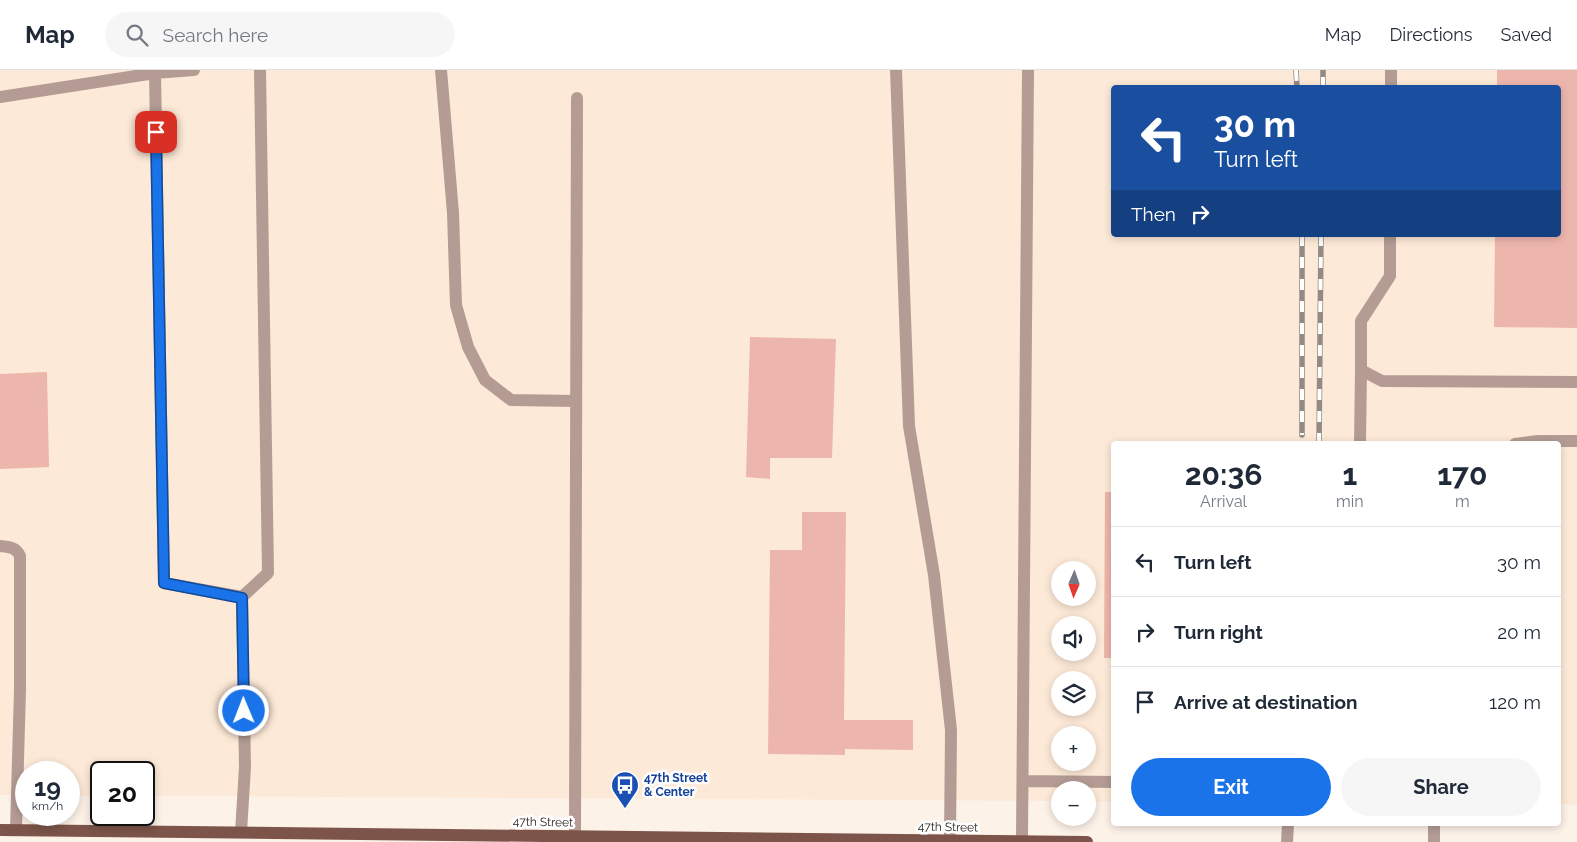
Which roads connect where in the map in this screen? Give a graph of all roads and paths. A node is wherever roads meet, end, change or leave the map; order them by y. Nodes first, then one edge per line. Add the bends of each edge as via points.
1 (194, 70) edge
2 (260, 70) edge
3 (441, 70) edge
4 (896, 70) edge
5 (1028, 70) edge
6 (1392, 70) edge
7 (155, 73) junction
8 (1391, 85) edge
9 (0, 97) edge
10 (577, 98) dead end
11 (1390, 237) edge
12 (1361, 370) junction
13 (1577, 382) edge
14 (576, 401) junction
15 (1360, 441) edge
16 (1561, 442) edge
17 (1577, 442) edge
18 (0, 546) edge
19 (242, 598) junction
20 (1023, 781) junction
21 (1111, 782) edge
22 (1288, 826) edge
23 (1434, 826) edge
24 (0, 830) edge
25 (16, 830) junction
26 (240, 832) junction
27 (575, 836) junction
28 (255, 837) edge
29 (732, 840) edge
30 (950, 840) junction
31 (874, 841) edge
32 (1022, 841) edge
33 (1087, 842) edge
34 (1287, 842) edge
35 (1434, 842) edge

1 - 7 lane
2 - 19 lane via 268,573
3 - 14 lane via 453,213 456,305 468,347 485,380 511,400
4 - 30 lane via 909,426 934,575 951,730
5 - 20 lane
6 - 8 lane
7 - 9 lane
7 - 19 lane via 164,583
10 - 14 lane
11 - 12 lane via 1390,276 1361,321
12 - 13 lane via 1382,381
12 - 15 lane
14 - 27 lane
16 - 17 lane
18 - 25 lane via 14,548 20,556
19 - 26 lane via 245,767
20 - 21 lane
20 - 32 lane
22 - 34 lane
23 - 35 lane
24 - 25 main road, 47th Street
25 - 26 main road, 47th Street
26 - 28 main road, 47th Street
27 - 28 main road, 47th Street
27 - 29 main road, 47th Street
29 - 31 main road, 47th Street
30 - 31 main road, 47th Street
30 - 32 main road, 47th Street
32 - 33 main road, 47th Street

